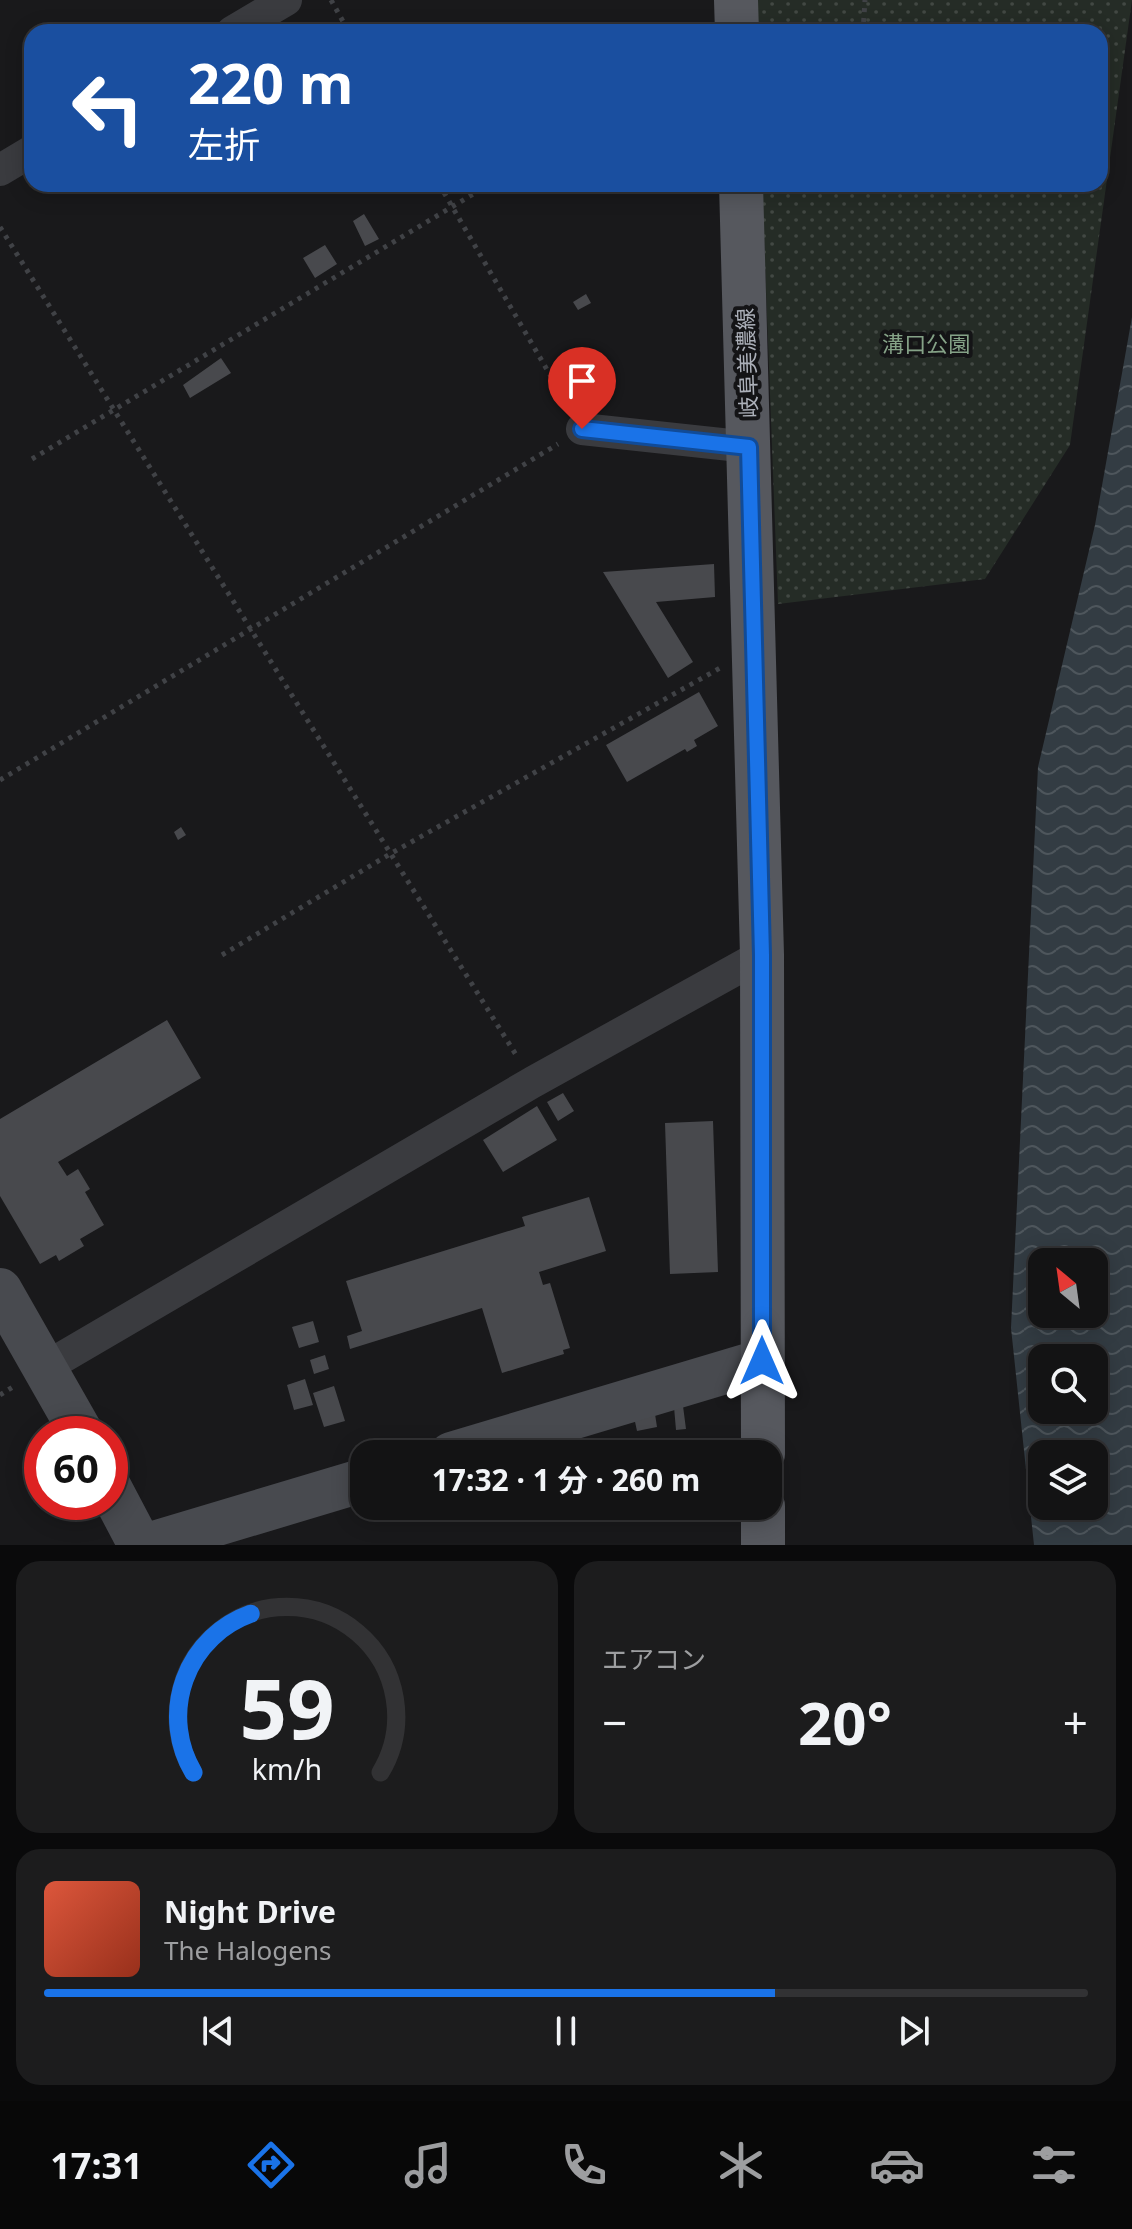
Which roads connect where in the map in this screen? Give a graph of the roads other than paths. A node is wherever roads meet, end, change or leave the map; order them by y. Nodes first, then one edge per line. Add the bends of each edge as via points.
1 (286, 0) edge
2 (736, 0) edge
3 (246, 24) edge
4 (737, 24) edge
5 (24, 156) edge
6 (0, 170) edge
7 (741, 192) edge
8 (582, 429) road end
9 (749, 447) junction
10 (762, 955) junction
11 (0, 1290) edge
12 (762, 1361) junction
13 (46, 1367) junction
14 (72, 1416) edge
15 (498, 1440) edge
16 (763, 1440) edge
17 (350, 1484) edge
18 (127, 1520) edge
19 (140, 1545) edge
20 (147, 1545) edge

1 - 3 street
2 - 4 main road
5 - 6 street
7 - 9 main road, 岐阜美濃線
8 - 9 street
9 - 10 main road, 岐阜美濃線
10 - 12 main road, 岐阜美濃線
10 - 13 street via 533,1082
11 - 13 street
12 - 15 street
12 - 16 main road, 岐阜美濃線
13 - 14 street
17 - 20 street
18 - 19 street

